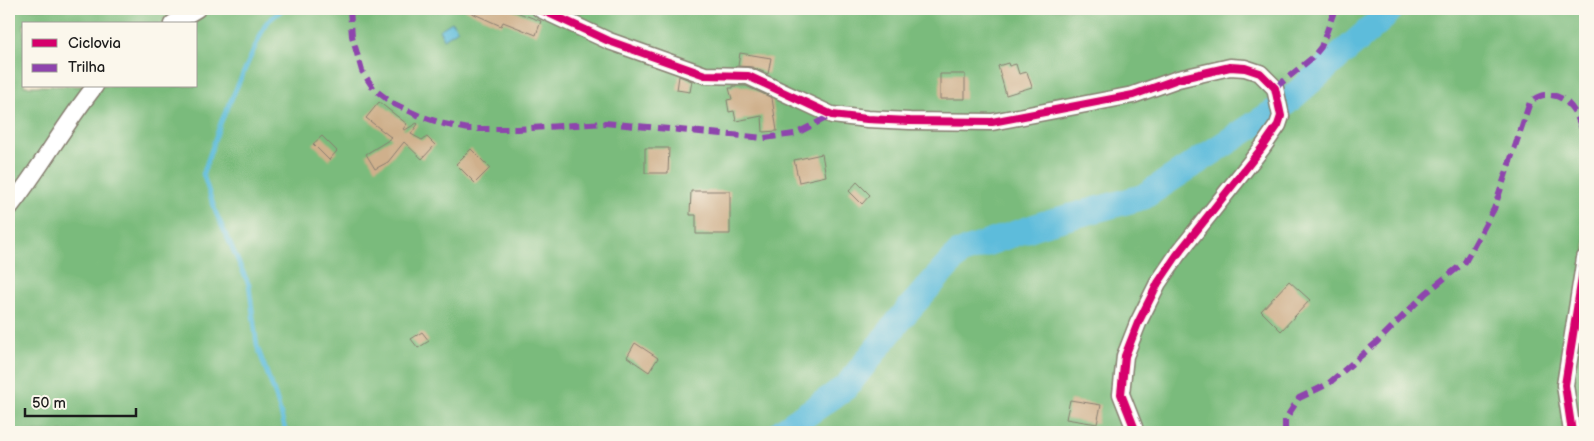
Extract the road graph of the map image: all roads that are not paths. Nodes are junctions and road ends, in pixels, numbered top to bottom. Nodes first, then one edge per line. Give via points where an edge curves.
1 (197, 9) edge
2 (540, 9) edge
3 (175, 22) edge
4 (93, 88) edge
5 (9, 208) edge
6 (1585, 258) edge
7 (1134, 427) dead end
8 (1572, 432) edge

1 - 3 street
2 - 7 street via 608,41 705,75 748,76 832,115 910,121 992,122 1133,95 1230,67 1260,72 1275,88 1281,116 1278,125 1176,254 1138,323 1125,356 1121,394
4 - 5 street
6 - 8 street via 1566,385

